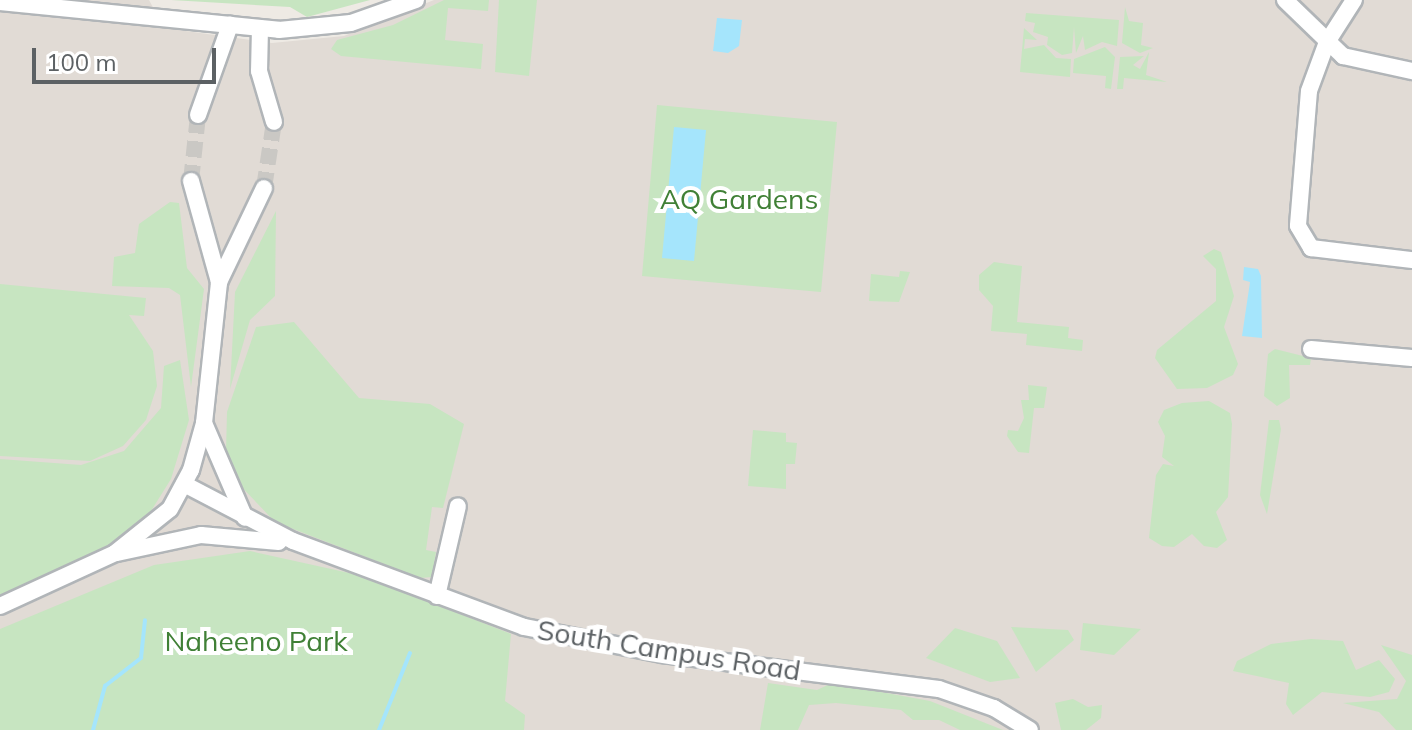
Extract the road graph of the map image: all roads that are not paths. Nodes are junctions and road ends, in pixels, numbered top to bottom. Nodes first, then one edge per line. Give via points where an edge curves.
1 (416, 0) edge
2 (1285, 0) edge
3 (1354, 0) edge
4 (0, 2) edge
5 (245, 26) junction
6 (1327, 42) junction
7 (1412, 71) edge
8 (198, 115) tunnel mouth
9 (274, 122) tunnel mouth
10 (191, 181) tunnel mouth
11 (264, 188) tunnel mouth
12 (1412, 260) edge
13 (219, 282) junction
14 (1311, 349) dead end
15 (1412, 358) edge
16 (204, 423) junction
17 (184, 484) junction
18 (458, 506) dead end
19 (245, 519) junction
20 (293, 541) junction
21 (115, 553) junction
22 (437, 596) junction
23 (0, 606) edge
24 (1030, 730) edge

1 - 5 street via 351,23
2 - 6 street
3 - 6 street
4 - 5 street
5 - 8 street
5 - 9 street
6 - 7 street via 1355,62
6 - 12 street via 1309,91 1298,226 1311,248
10 - 13 street
11 - 13 street
13 - 16 street
14 - 15 street
16 - 17 street
16 - 19 street
17 - 19 street, South Campus Road
17 - 21 street via 157,522
18 - 22 street
19 - 20 street, South Campus Road
20 - 21 street via 201,535
20 - 22 street, South Campus Road
21 - 23 street
22 - 24 street, South Campus Road via 559,636 939,689 994,708

